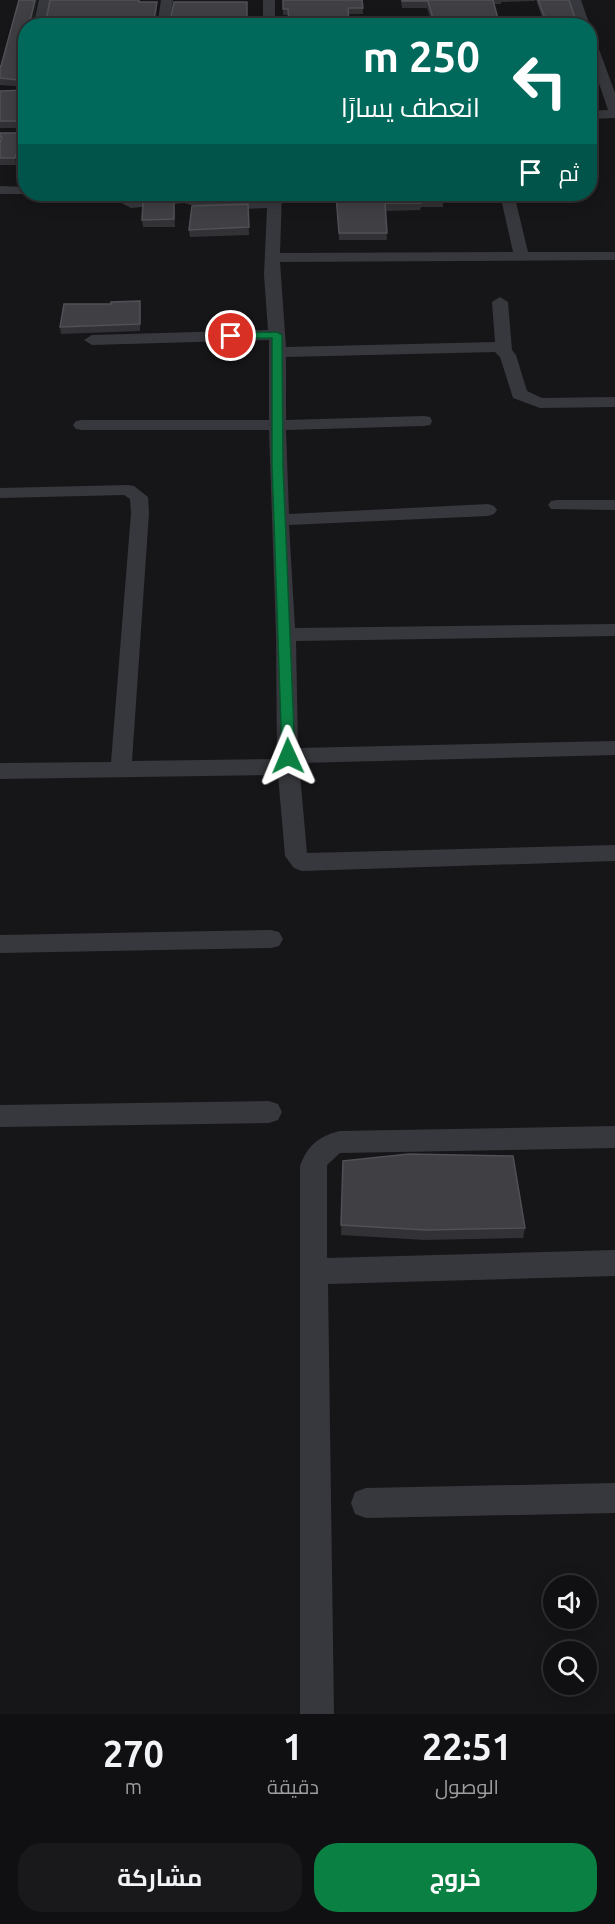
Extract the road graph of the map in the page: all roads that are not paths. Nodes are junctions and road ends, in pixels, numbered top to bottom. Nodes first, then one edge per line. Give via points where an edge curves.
1 (45, 0) edge
2 (167, 0) edge
3 (269, 0) edge
4 (575, 0) edge
5 (41, 18) edge
6 (165, 18) edge
7 (269, 18) edge
8 (581, 18) edge
9 (597, 60) edge
10 (615, 112) edge
11 (597, 114) edge
12 (0, 189) edge
13 (18, 190) edge
14 (125, 201) edge
15 (178, 201) edge
16 (195, 201) edge
17 (236, 201) edge
18 (265, 201) edge
19 (274, 201) edge
20 (509, 201) edge
21 (242, 206) junction
22 (521, 256) junction
23 (615, 256) edge
24 (273, 258) junction
25 (500, 302) dead end
26 (92, 340) dead end
27 (278, 343) junction
28 (504, 350) junction
29 (615, 402) edge
30 (424, 422) dead end
31 (82, 425) dead end
32 (278, 425) junction
33 (0, 493) edge
34 (615, 505) edge
35 (557, 506) dead end
36 (488, 510) dead end
37 (280, 520) junction
38 (615, 630) edge
39 (286, 635) junction
40 (615, 748) edge
41 (288, 762) junction
42 (121, 768) junction
43 (0, 771) edge
44 (615, 853) edge
45 (271, 939) dead end
46 (0, 944) edge
47 (269, 1112) dead end
48 (0, 1116) edge
49 (615, 1137) edge
50 (615, 1263) edge
51 (314, 1271) junction
52 (615, 1498) edge
53 (366, 1503) dead end
54 (317, 1714) edge

1 - 5 street
2 - 6 street
3 - 7 street
4 - 8 street
9 - 10 street
10 - 11 street
12 - 13 street
14 - 15 street
16 - 21 street via 211,206
17 - 21 street
18 - 21 street
19 - 24 street
20 - 22 street
22 - 23 street
22 - 24 street
24 - 27 street
25 - 28 street
26 - 27 street
27 - 28 street
27 - 32 street
28 - 29 street via 519,394 529,400
30 - 32 street
31 - 32 street
32 - 37 street
33 - 42 street via 128,490 139,497
34 - 35 street
36 - 37 street
37 - 39 street
38 - 39 street
39 - 41 street
40 - 41 street
41 - 42 street
41 - 44 street via 296,856 302,862
42 - 43 street
45 - 46 street
47 - 48 street
49 - 51 street via 331,1145 319,1154 314,1166
50 - 51 street
51 - 54 street
52 - 53 street

